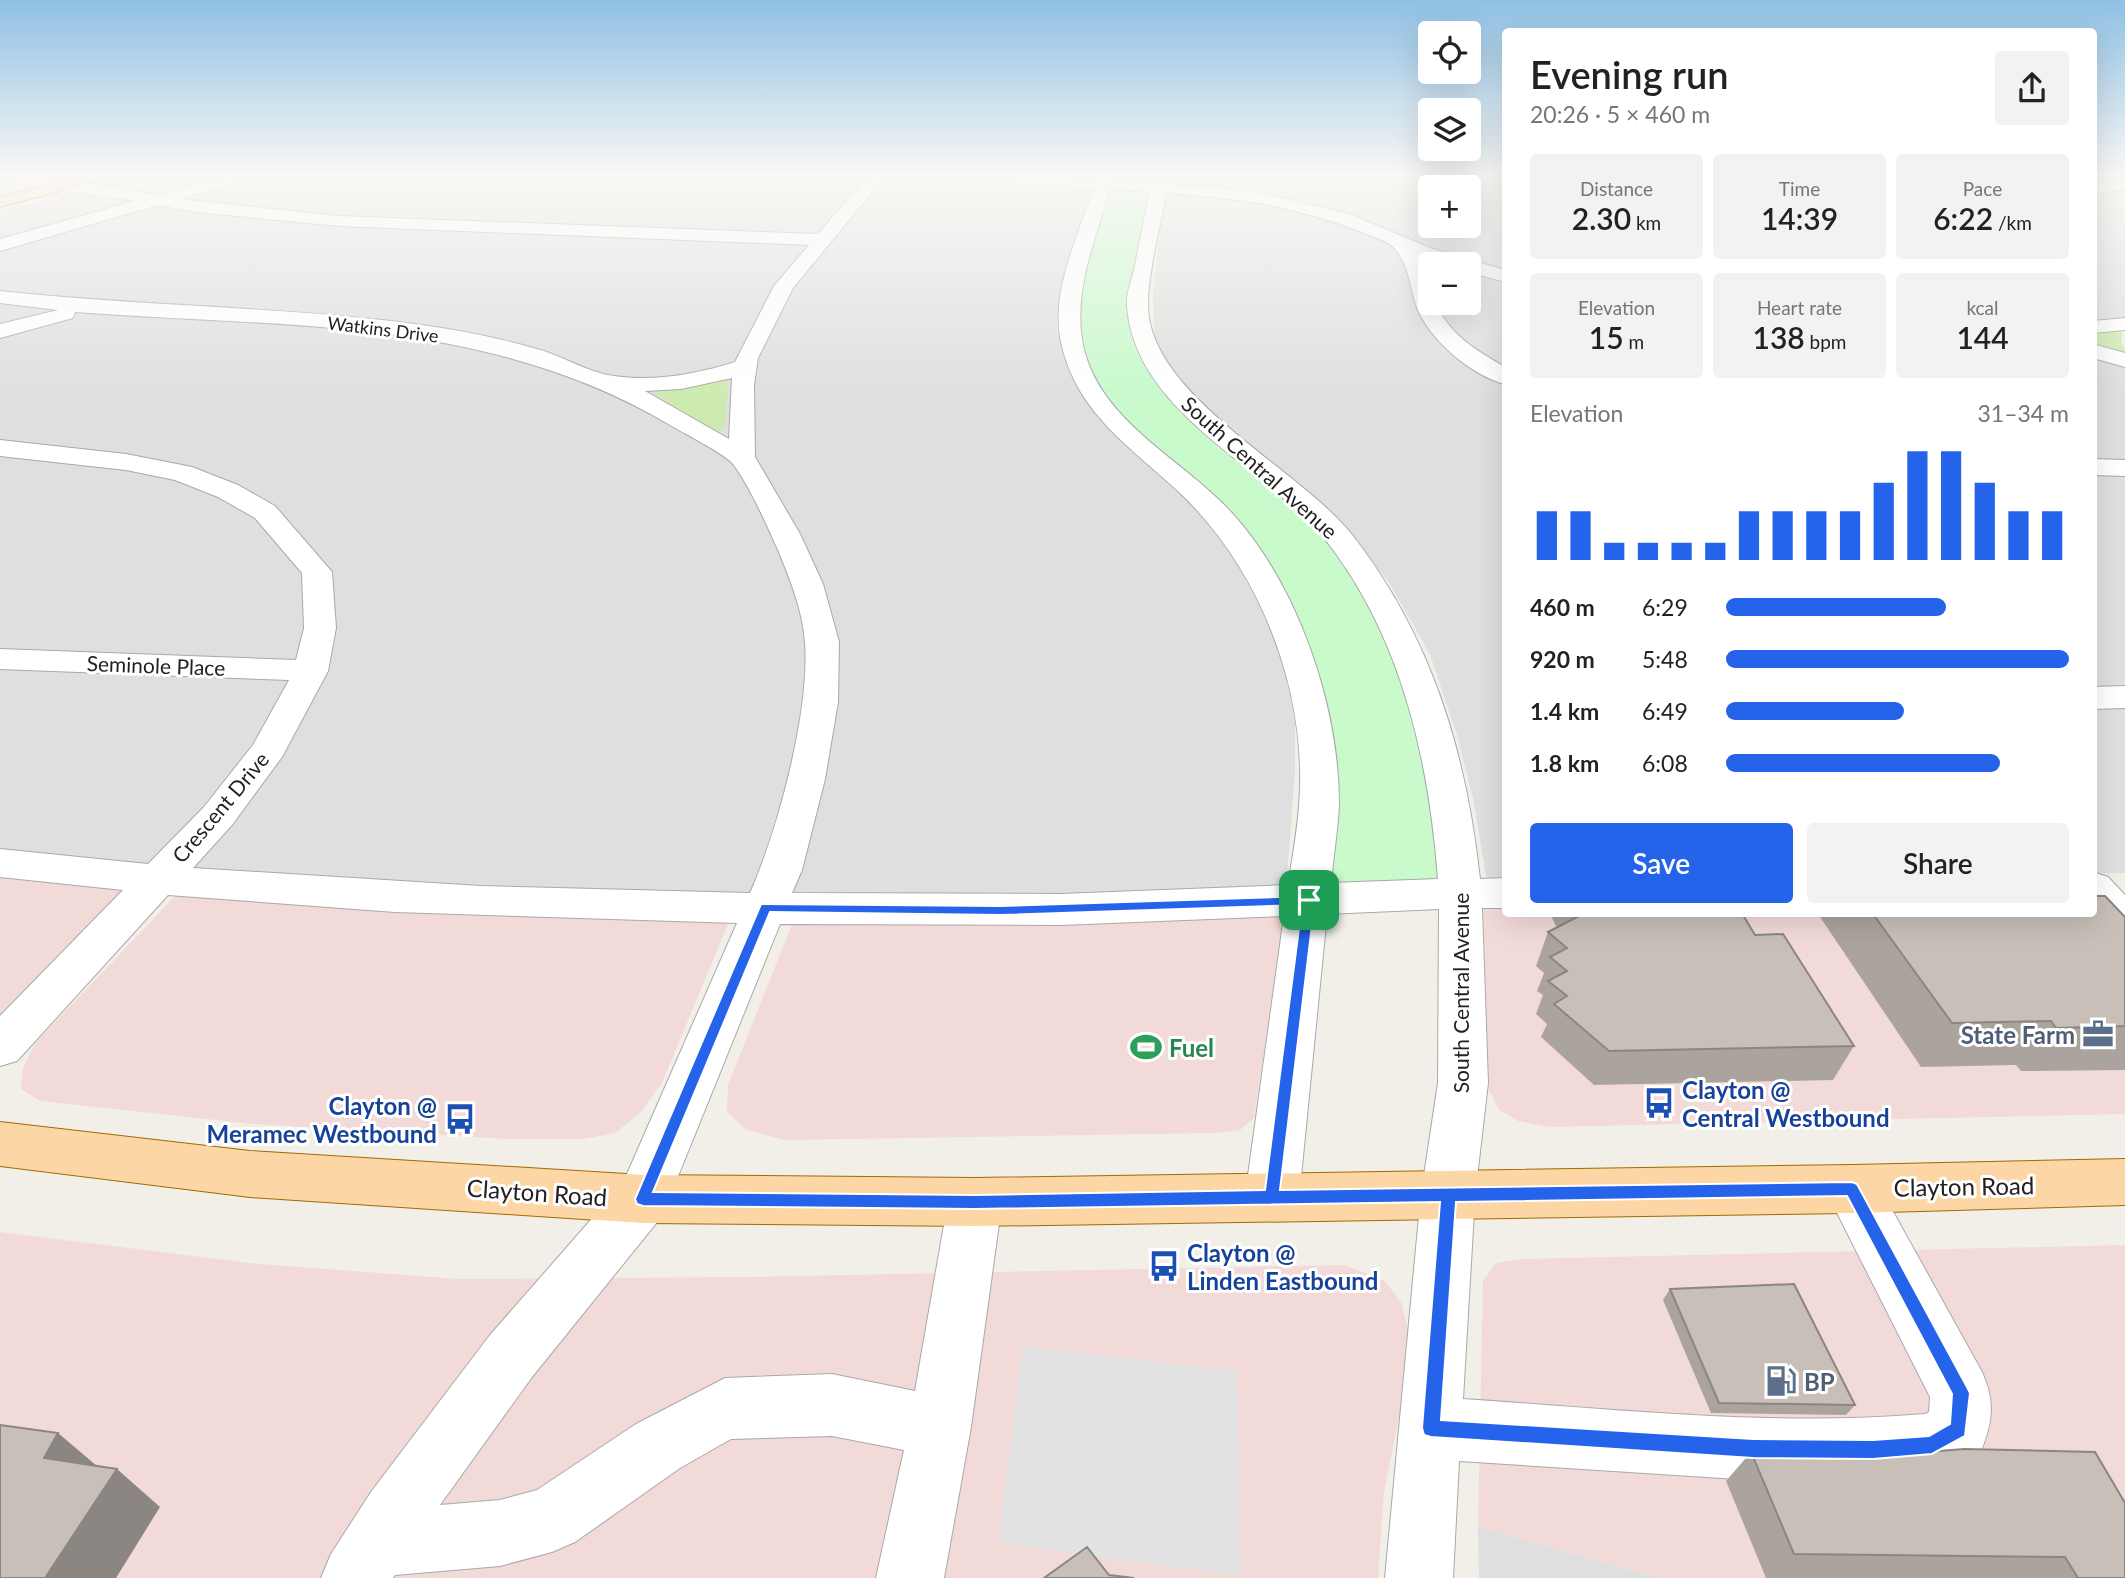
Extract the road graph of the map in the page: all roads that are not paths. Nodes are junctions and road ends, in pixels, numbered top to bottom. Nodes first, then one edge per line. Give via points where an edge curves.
1 (814, 249) edge
2 (1083, 249) edge
3 (1147, 249) edge
4 (1403, 249) edge
5 (1481, 270) edge
6 (1418, 272) edge
7 (1502, 277) edge
8 (1502, 278) edge
9 (1481, 279) edge
10 (0, 297) edge
11 (110, 309) junction
12 (1433, 315) edge
13 (2125, 324) edge
14 (2097, 327) edge
15 (0, 331) edge
16 (2097, 352) edge
17 (2125, 360) edge
18 (746, 366) junction
19 (1502, 375) edge
20 (608, 382) junction
21 (0, 449) edge
22 (742, 457) junction
23 (2097, 467) edge
24 (2125, 468) edge
25 (0, 659) edge
26 (311, 671) junction
27 (2125, 697) edge
28 (2097, 698) edge
29 (0, 863) edge
30 (159, 879) junction
31 (2125, 883) edge
32 (2097, 886) edge
33 (2097, 891) edge
34 (1460, 893) junction
35 (1502, 893) edge
36 (1309, 900) junction
37 (765, 907) junction
38 (2125, 923) edge
39 (0, 1047) edge
40 (0, 1144) edge
41 (2125, 1182) edge
42 (1852, 1189) junction
43 (1448, 1195) junction
44 (1272, 1198) junction
45 (643, 1199) junction
46 (975, 1202) junction
47 (940, 1427) junction
48 (1431, 1428) junction
49 (365, 1561) edge
50 (911, 1578) edge
51 (1419, 1578) edge

1 - 18 street via 784,286
2 - 36 street via 1070,293 1071,340 1090,389 1112,420 1222,519 1276,605 1298,660 1315,732 1319,805
3 - 34 street, South Central Avenue via 1137,304 1154,362 1200,416 1286,485 1341,540 1385,606 1413,665 1439,745
4 - 6 street
5 - 7 street
8 - 9 street
10 - 11 street, Watkins Drive
11 - 15 street via 38,319
11 - 20 street, Watkins Drive via 371,325 519,353
12 - 19 street via 1449,338
13 - 14 street
16 - 17 street
18 - 20 street via 683,383 645,386
18 - 22 street
20 - 22 street, Watkins Drive
21 - 26 street, Crescent Drive via 126,462 182,473 265,512 317,572 320,628
22 - 37 street via 808,584 822,642 820,702 806,779 781,870
23 - 24 street
25 - 26 street, Seminole Place
26 - 30 street, Crescent Drive via 269,749 218,816
27 - 28 street
29 - 30 street
30 - 37 street via 495,901
30 - 39 street, Crescent Drive
31 - 32 street
33 - 38 street
34 - 35 street
34 - 36 street
34 - 43 street, South Central Avenue via 1464,1083
36 - 37 street via 1014,910
36 - 44 street
37 - 45 street
40 - 45 main road, Clayton Road via 250,1174
41 - 42 main road, Clayton Road
42 - 43 main road, Clayton Road
42 - 48 street via 1961,1393 1959,1429 1932,1445 1873,1450 1753,1448
43 - 44 main road, Clayton Road
43 - 48 street, South Central Avenue
44 - 46 main road, Clayton Road
45 - 46 main road, Clayton Road
45 - 49 street via 511,1356
46 - 47 street
47 - 49 street via 832,1405 725,1409 658,1446 552,1519
47 - 50 street
48 - 51 street, South Central Avenue

